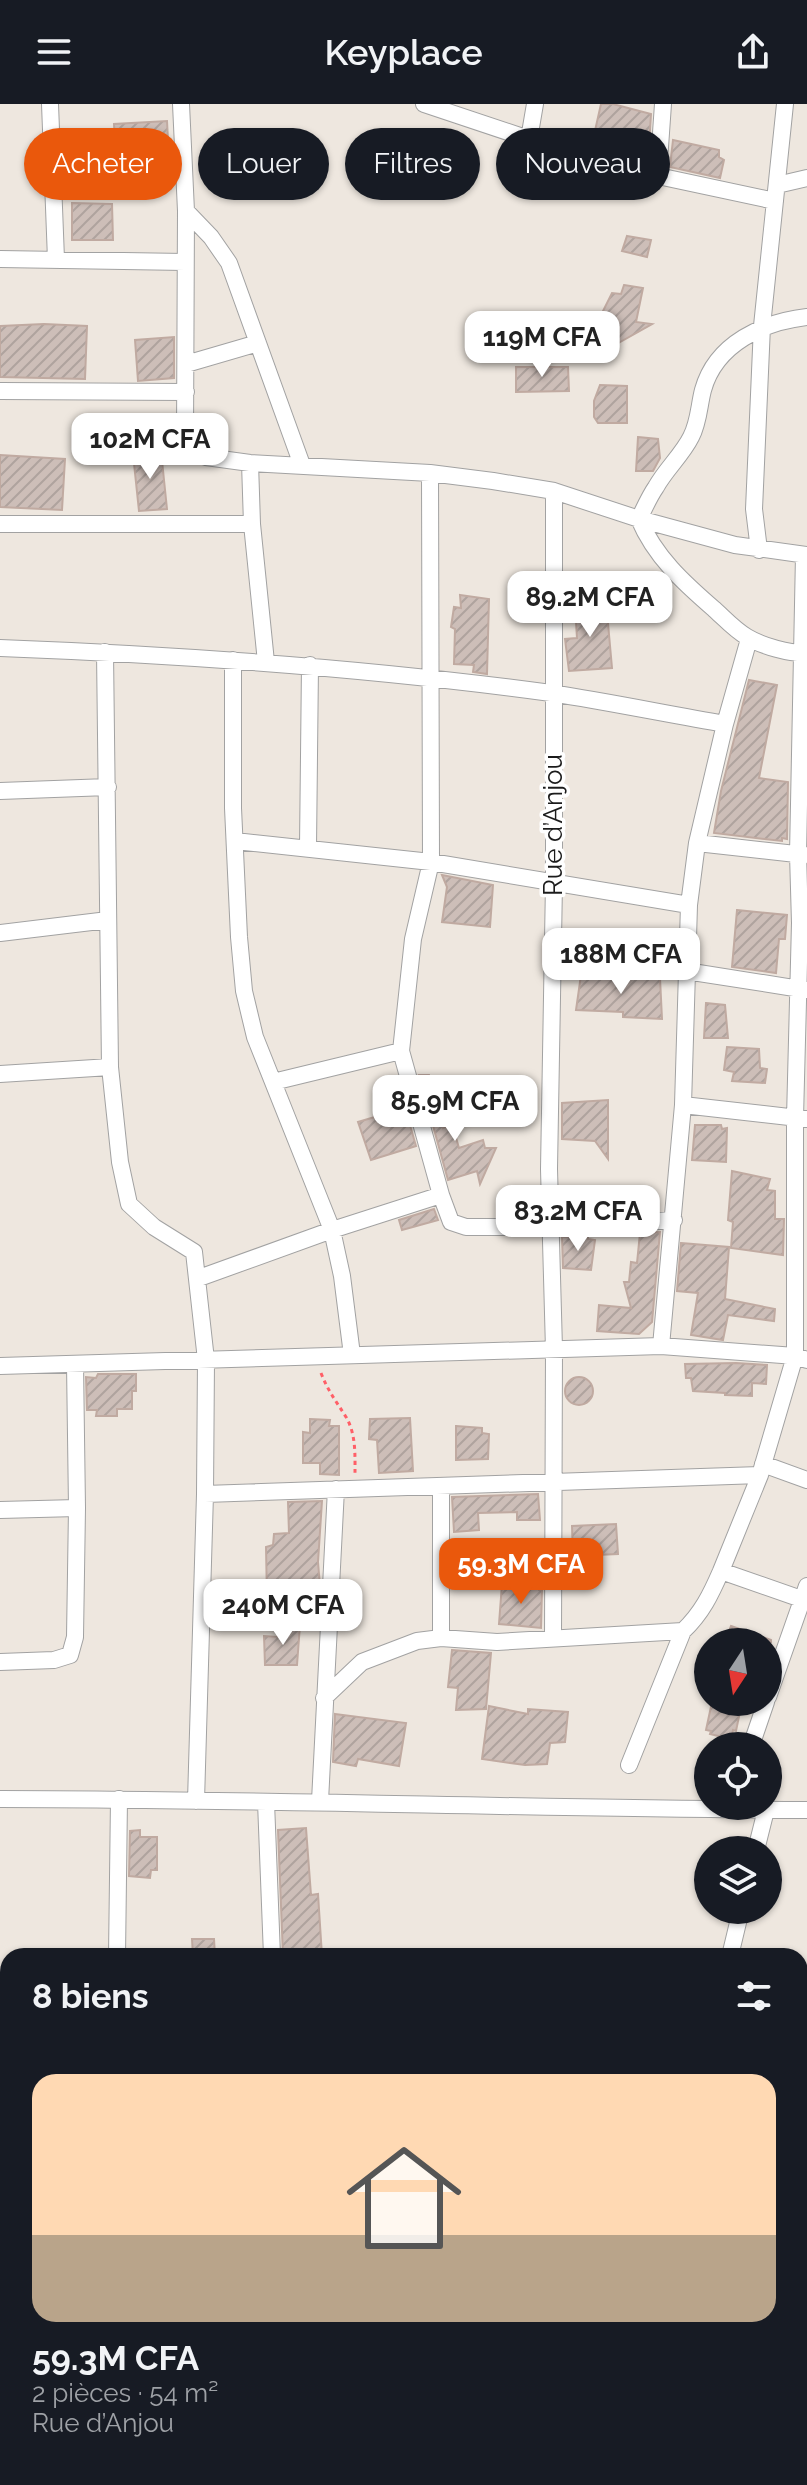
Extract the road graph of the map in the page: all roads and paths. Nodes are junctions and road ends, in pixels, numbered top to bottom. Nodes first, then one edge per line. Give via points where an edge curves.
1 (50, 104) edge
2 (181, 104) edge
3 (424, 104) edge
4 (535, 104) edge
5 (663, 104) edge
6 (785, 104) edge
7 (496, 128) edge
8 (531, 128) edge
9 (661, 128) edge
10 (670, 178) edge
11 (807, 178) edge
12 (776, 193) junction
13 (186, 211) junction
14 (0, 259) edge
15 (56, 259) junction
16 (185, 262) junction
17 (807, 317) edge
18 (762, 326) junction
19 (258, 343) junction
20 (186, 364) junction
21 (0, 391) edge
22 (186, 392) junction
23 (250, 463) junction
24 (302, 465) junction
25 (430, 473) junction
26 (554, 491) junction
27 (639, 519) junction
28 (0, 524) edge
29 (252, 524) junction
30 (759, 550) junction
31 (806, 555) edge
32 (749, 639) junction
33 (0, 648) edge
34 (105, 652) junction
35 (804, 654) edge
36 (233, 660) junction
37 (266, 662) junction
38 (310, 665) junction
39 (430, 679) junction
40 (553, 694) junction
41 (725, 724) junction
42 (108, 787) junction
43 (0, 791) edge
44 (235, 841) junction
45 (697, 843) junction
46 (308, 847) junction
47 (802, 854) edge
48 (431, 862) junction
49 (554, 883) junction
50 (689, 905) junction
51 (108, 920) junction
52 (0, 933) edge
53 (686, 971) junction
54 (803, 989) edge
55 (401, 1051) junction
56 (110, 1067) junction
57 (0, 1074) edge
58 (273, 1082) junction
59 (683, 1105) junction
60 (801, 1118) edge
61 (441, 1195) junction
62 (674, 1220) junction
63 (549, 1227) junction
64 (332, 1230) junction
65 (199, 1278) junction
66 (801, 1279) edge
67 (661, 1346) junction
68 (554, 1349) junction
69 (352, 1355) junction
70 (313, 1356) junction
71 (801, 1358) edge
72 (206, 1360) junction
73 (75, 1364) junction
74 (0, 1366) edge
75 (761, 1469) junction
76 (807, 1480) edge
77 (552, 1482) junction
78 (441, 1486) junction
79 (356, 1488) junction
80 (336, 1489) junction
81 (205, 1494) junction
82 (77, 1508) junction
83 (0, 1510) edge
84 (721, 1571) junction
85 (805, 1595) edge
86 (683, 1631) junction
87 (441, 1638) junction
88 (553, 1638) junction
89 (782, 1659) edge
90 (0, 1662) edge
91 (324, 1698) junction
92 (629, 1765) dead end
93 (0, 1799) edge
94 (119, 1799) junction
95 (196, 1801) junction
96 (320, 1801) junction
97 (266, 1802) junction
98 (694, 1808) edge
99 (782, 1810) edge
100 (807, 1810) edge
101 (738, 1924) edge
102 (117, 1948) edge
103 (272, 1948) edge
104 (732, 1948) edge

1 - 15 street
2 - 13 street
3 - 7 street
4 - 8 street
5 - 9 street
6 - 12 street
10 - 12 street
11 - 12 street
12 - 18 street
13 - 16 street
13 - 19 street via 229,263
14 - 15 street
15 - 16 street
16 - 20 street
17 - 18 street
18 - 27 street via 713,367 696,429
18 - 30 street via 754,509
19 - 20 street
19 - 24 street
20 - 22 street
21 - 22 street
22 - 23 street via 185,436 190,448 206,457
23 - 24 street
23 - 29 street
24 - 25 street
25 - 26 street
25 - 39 street
26 - 27 street
26 - 40 street, Rue d’Anjou
27 - 30 street
27 - 32 street via 646,537 685,583
28 - 29 street
29 - 37 street
30 - 31 street
31 - 35 street
32 - 35 street
32 - 41 street
33 - 34 street
34 - 36 street
34 - 42 street
35 - 47 street
36 - 37 street
36 - 44 street
37 - 38 street
38 - 39 street
38 - 46 street
39 - 40 street
39 - 48 street
40 - 41 street
40 - 49 street, Rue d’Anjou
41 - 45 street
42 - 43 street
42 - 51 street
44 - 46 street
44 - 58 street via 242,979
45 - 47 street
45 - 50 street
46 - 48 street
47 - 54 street
48 - 49 street
48 - 55 street via 413,939
49 - 50 street
49 - 63 street, Rue d’Anjou
50 - 53 street
51 - 52 street
51 - 56 street
53 - 54 street
53 - 59 street
54 - 60 street
55 - 58 street
55 - 61 street
56 - 57 street
56 - 65 street via 129,1204 194,1252
58 - 64 street
59 - 60 street
59 - 62 street
60 - 66 street
61 - 63 street via 451,1222 458,1226
61 - 64 street
62 - 63 street
62 - 67 street
63 - 68 street, Rue d’Anjou
64 - 65 street
64 - 69 street
65 - 72 street
66 - 71 street
67 - 68 street
67 - 71 street
68 - 69 street
68 - 77 street, Rue d’Anjou
69 - 70 street
70 - 72 street
70 - 79 path via 330,1396 347,1418 355,1443
71 - 75 street
72 - 73 street
72 - 81 street
73 - 74 street
73 - 82 street
75 - 76 street
75 - 77 street
75 - 84 street
77 - 78 street
77 - 88 street, Rue d’Anjou
78 - 79 street
78 - 87 street
79 - 80 street
80 - 81 street
80 - 91 street
81 - 95 street
82 - 83 street
82 - 90 street via 75,1637 70,1655
84 - 85 street
84 - 86 street via 709,1599
85 - 89 street
86 - 88 street
86 - 92 street
87 - 88 street
87 - 91 street via 417,1641 362,1662
91 - 96 street
93 - 94 street
94 - 95 street
94 - 102 street
95 - 97 street
96 - 97 street
96 - 98 street
97 - 103 street
99 - 100 street
101 - 104 street

